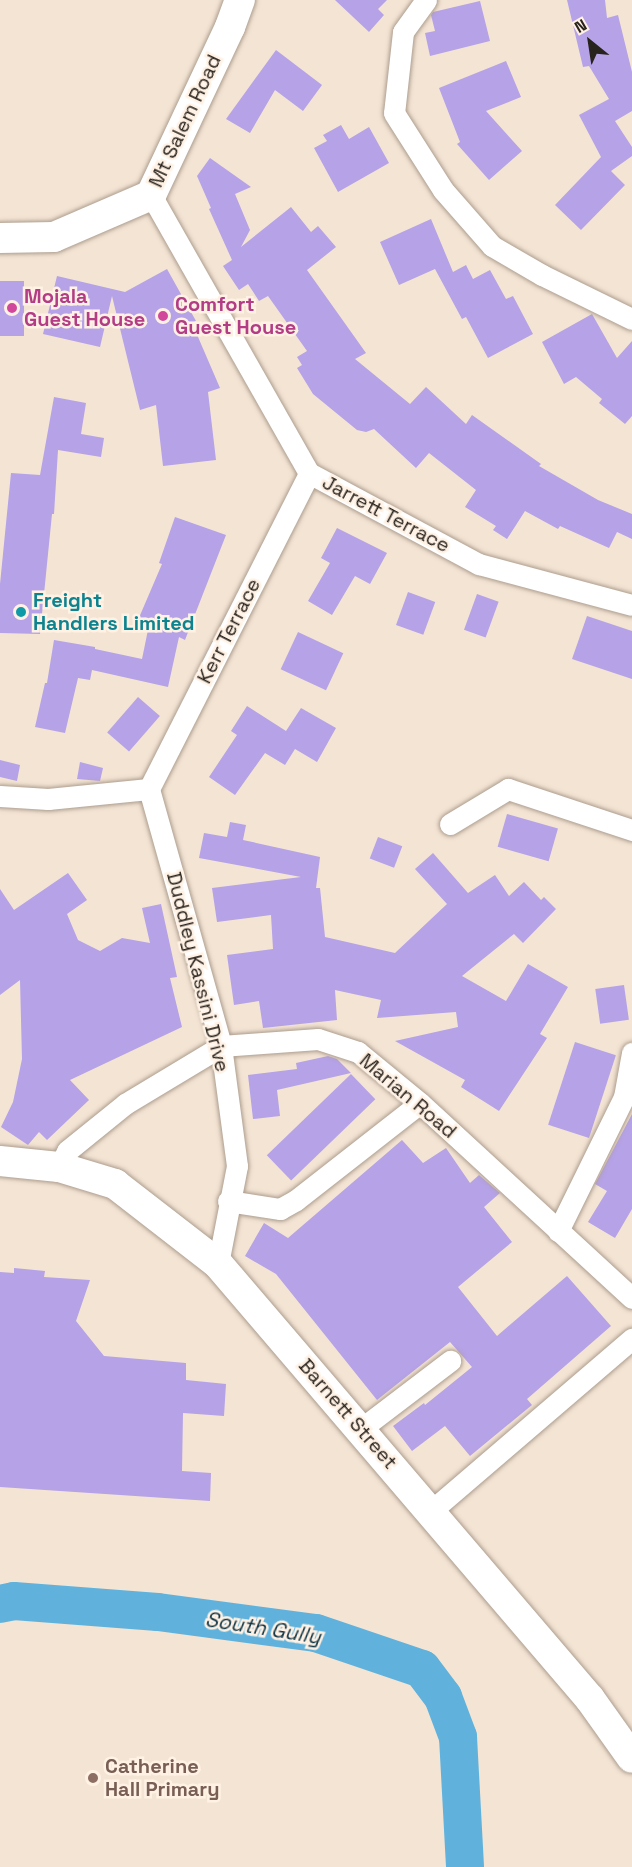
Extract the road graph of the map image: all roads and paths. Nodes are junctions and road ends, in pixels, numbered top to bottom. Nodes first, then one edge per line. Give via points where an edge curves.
1 (240, 0) edge
2 (426, 0) edge
3 (151, 195) junction
4 (0, 238) edge
5 (632, 319) edge
6 (309, 473) junction
7 (632, 604) edge
8 (149, 789) junction
9 (0, 796) edge
10 (450, 824) dead end
11 (632, 830) edge
12 (221, 1046) junction
13 (632, 1053) edge
14 (420, 1102) junction
15 (0, 1161) edge
16 (59, 1167) junction
17 (228, 1201) junction
18 (558, 1231) junction
19 (218, 1264) junction
20 (632, 1298) edge
21 (632, 1339) edge
22 (450, 1361) dead end
23 (362, 1428) junction
24 (431, 1511) junction
25 (632, 1758) edge

1 - 3 main road, Mt Salem Road
2 - 5 street via 403,32 394,113 443,190 492,246
3 - 4 main road, Mt Salem Road via 54,237
3 - 6 street, Jarrett Terrace
6 - 7 street, Jarrett Terrace via 479,564
6 - 8 street, Kerr Terrace
8 - 9 street via 48,799
8 - 12 street, Duddley Kassini Drive
10 - 11 street via 508,789
12 - 14 street, Marian Road via 318,1040 358,1052
12 - 16 street, Marian Road via 125,1104 67,1151
12 - 17 street, Duddley Kassini Drive via 237,1166
13 - 18 street via 624,1097
14 - 17 street via 280,1209
14 - 18 street, Marian Road
15 - 16 main road, Barnett Street
16 - 19 main road, Barnett Street via 115,1184
17 - 19 street, Duddley Kassini Drive
18 - 20 street, Marian Road
19 - 23 main road, Barnett Street
21 - 24 street
22 - 23 street
23 - 24 main road, Barnett Street
24 - 25 main road, Barnett Street via 590,1699

